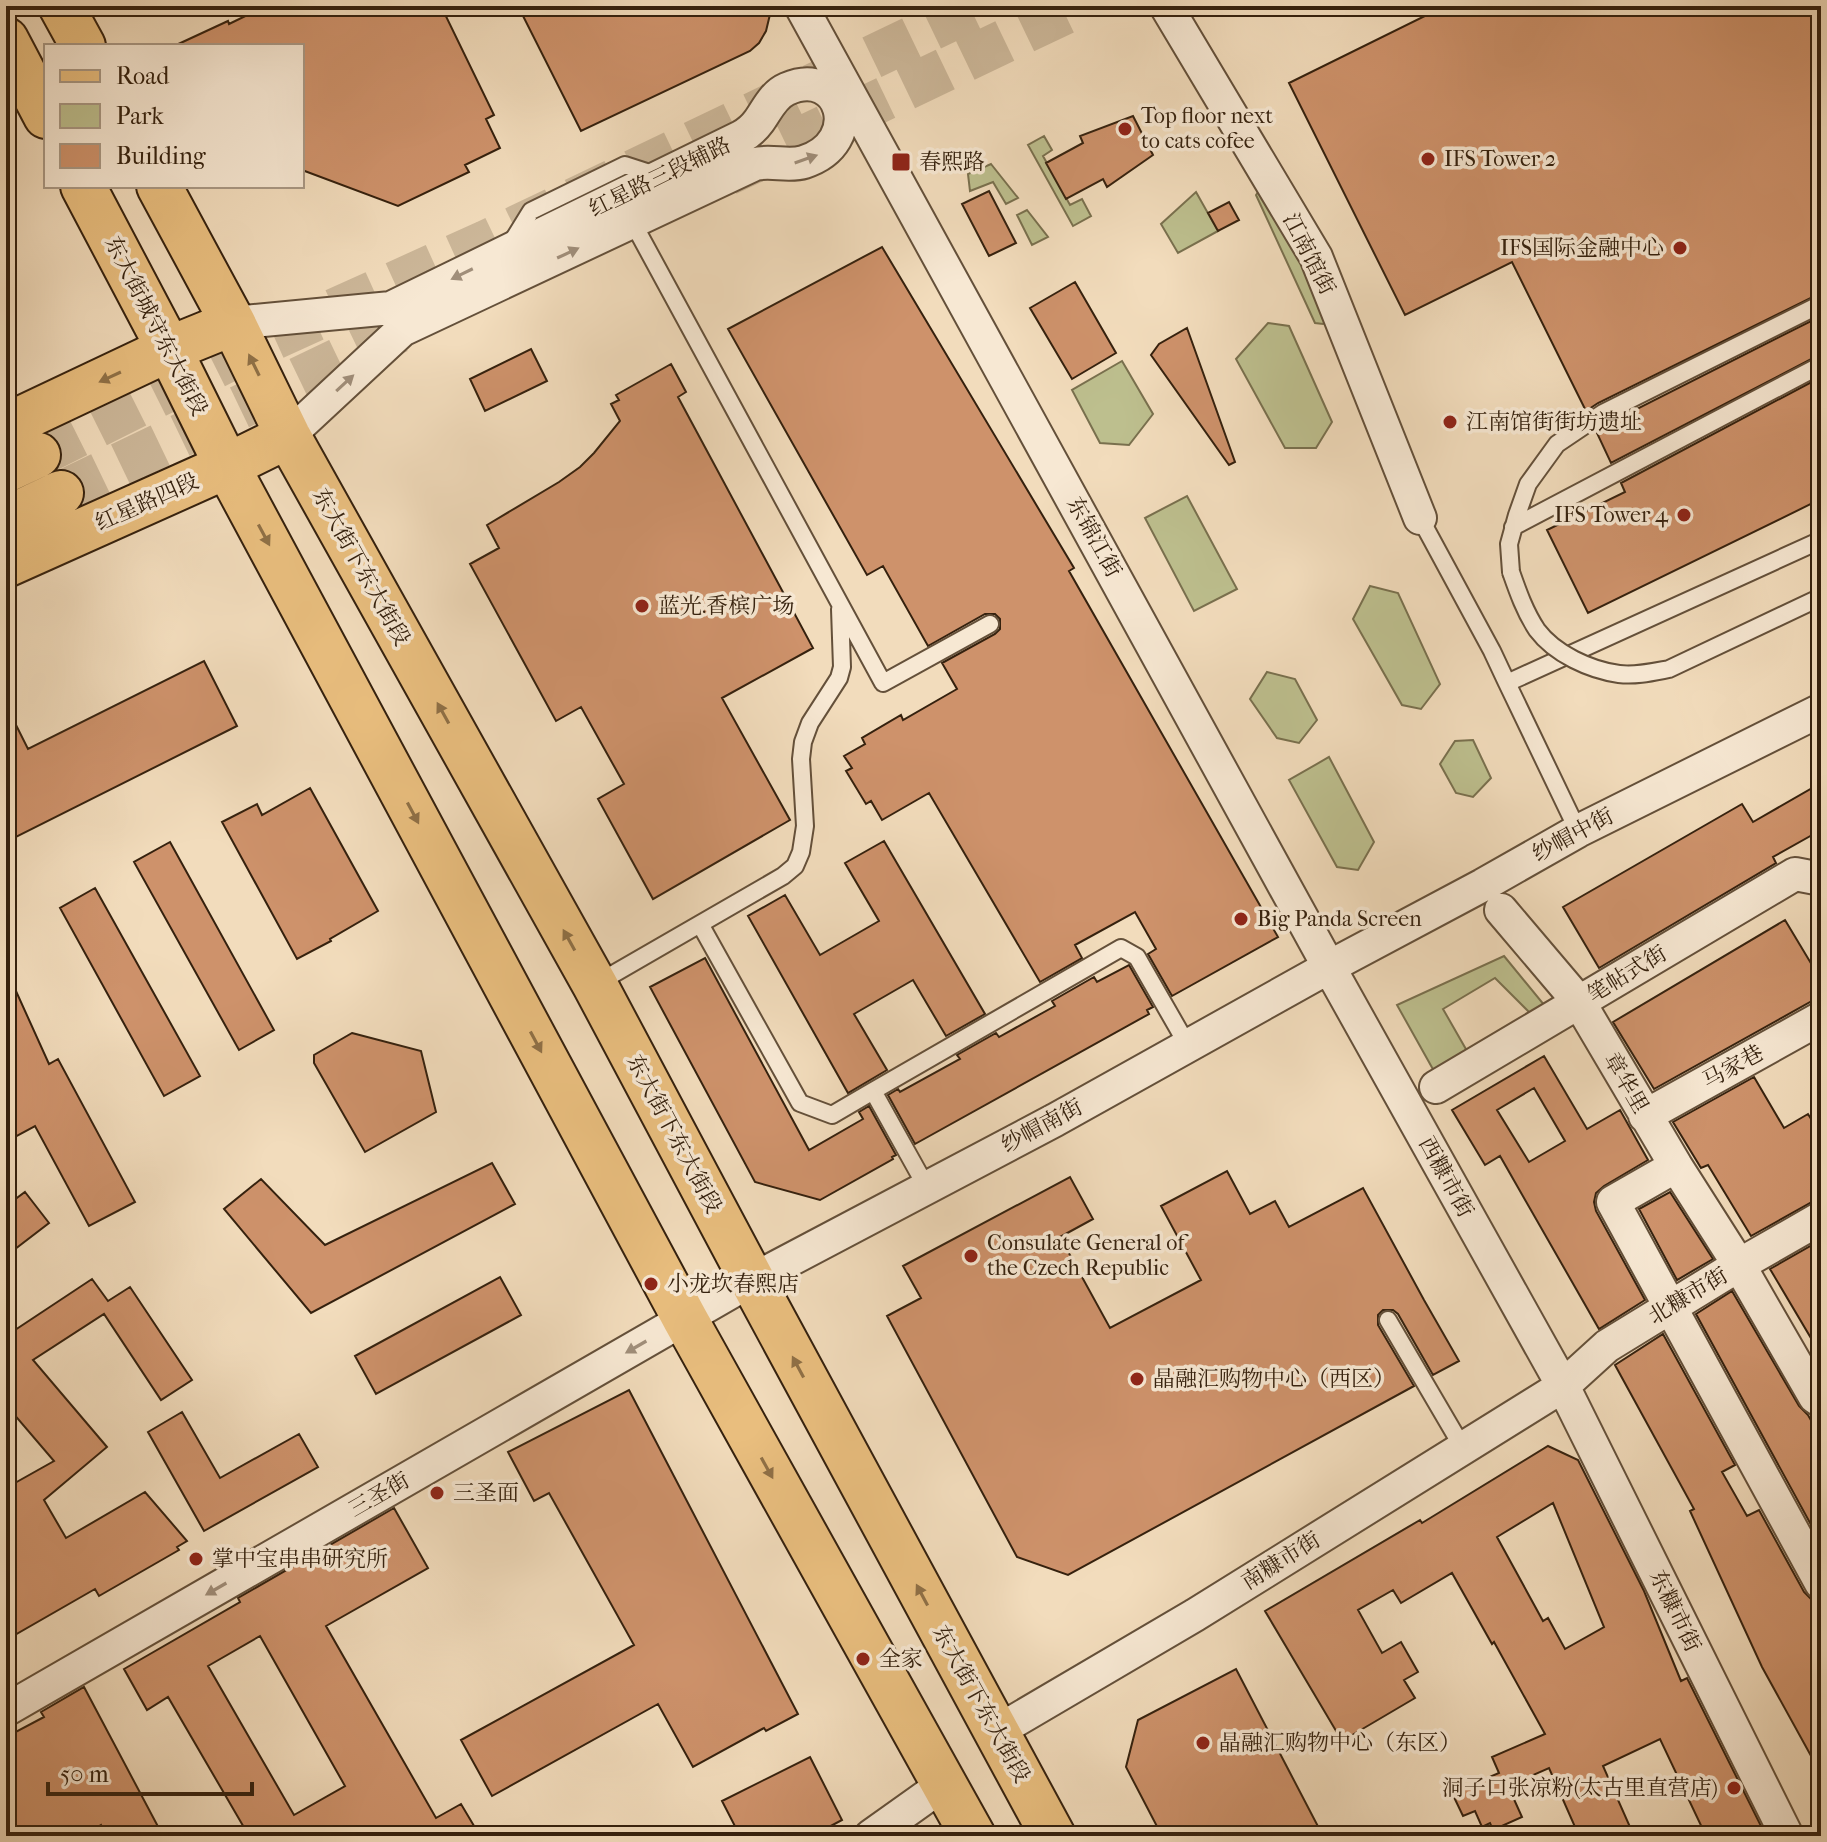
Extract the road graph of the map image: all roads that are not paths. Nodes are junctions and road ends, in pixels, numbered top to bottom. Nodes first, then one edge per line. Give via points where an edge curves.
1 (61, 6) edge
2 (801, 6) edge
3 (1166, 6) edge
4 (6, 40) edge
5 (82, 44) edge
6 (44, 112) edge
7 (84, 188) edge
8 (160, 188) edge
9 (633, 223) junction
10 (1821, 304) edge
11 (233, 323) junction
12 (169, 349) junction
13 (1821, 365) edge
14 (6, 426) edge
15 (288, 436) junction
16 (227, 466) junction
17 (61, 493) tunnel mouth
18 (1420, 518) joint
19 (6, 519) edge
20 (1513, 527) junction
21 (1821, 540) edge
22 (6, 565) edge
23 (1821, 597) edge
24 (840, 604) junction
25 (990, 624) dead end
26 (1712, 647) dead end
27 (1581, 650) junction
28 (1507, 683) junction
29 (1821, 710) edge
30 (1578, 831) junction
31 (1821, 879) edge
32 (1501, 910) dead end
33 (700, 924) junction
34 (1329, 967) junction
35 (595, 985) junction
36 (1579, 1002) junction
37 (1821, 1018) edge
38 (1188, 1046) junction
39 (1436, 1087) dead end
40 (873, 1091) junction
41 (1645, 1116) junction
42 (1676, 1166) junction
43 (927, 1188) junction
44 (1821, 1218) edge
45 (1739, 1265) junction
46 (752, 1280) junction
47 (1670, 1307) junction
48 (685, 1319) junction
49 (1388, 1320) dead end
50 (1563, 1386) junction
51 (1821, 1401) edge
52 (1463, 1448) junction
53 (1821, 1583) edge
54 (6, 1710) edge
55 (996, 1732) junction
56 (944, 1784) junction
57 (871, 1836) edge
58 (973, 1836) edge
59 (1053, 1836) edge
60 (1787, 1836) edge

1 - 5 main road
2 - 34 street, 东锦江街
3 - 18 street, 江南馆街 via 1316,257
4 - 6 main road
7 - 12 main road, 东大街城守东大街段
8 - 11 main road
9 -> 11 street, 红星路三段辅路 via 755,164 803,163 816,156 837,136 841,120 836,99 823,88 788,88 741,137 391,308
15 -> 9 street, 红星路三段辅路 via 402,330
9 - 24 lane
10 - 20 lane via 1603,413 1557,444 1528,484
11 - 12 main road
15 -> 11 main road
12 -> 14 main road
12 - 16 main road, 东大街城守东大街段
13 - 20 lane
15 - 16 main road, 红星路四段
35 -> 15 main road, 东大街下东大街段
16 - 22 main road, 红星路四段
16 -> 48 main road
17 - 19 main road
18 - 28 lane
20 - 23 lane, bridge via 1511,572 1538,631 1553,646 1596,669 1621,674 1669,669
21 - 27 lane
24 - 25 lane via 883,683
24 - 33 lane via 842,667 803,742 805,826 795,866
26 - 27 lane via 1669,668 1643,673 1597,668
27 - 28 lane
28 - 30 lane
29 - 30 street, 纱帽中街
30 - 34 street, 纱帽中街
31 - 36 street, 笔帖式街 via 1795,874
32 - 36 street, 章华里
33 - 35 lane
33 - 40 lane via 800,1103 832,1115
34 - 38 street, 纱帽南街
34 - 50 street, 西糠市街
35 - 46 main road, 东大街下东大街段
36 - 39 street, 笔帖式街
36 - 41 street, 章华里
37 - 41 street, 马家巷
38 - 40 lane via 1137,957 1121,948
38 - 43 street, 纱帽南街
40 - 43 lane
41 - 42 street, 章华里
42 - 45 street, 章华里
42 - 47 street via 1613,1202
43 - 46 street, 纱帽南街
44 - 45 street, 北糠市街
45 - 47 street, 北糠市街
45 - 51 street, 章华里
46 - 48 street, 三圣街
55 -> 46 main road, 东大街下东大街段
47 - 50 street, 北糠市街 via 1607,1346
47 - 53 street
48 -> 54 street, 三圣街
48 -> 56 main road
49 - 52 lane
50 - 52 street, 南糠市街
50 - 60 street, 东糠市街
52 - 55 street, 南糠市街
55 - 59 main road, 东大街下东大街段
56 - 57 street
56 - 58 main road

